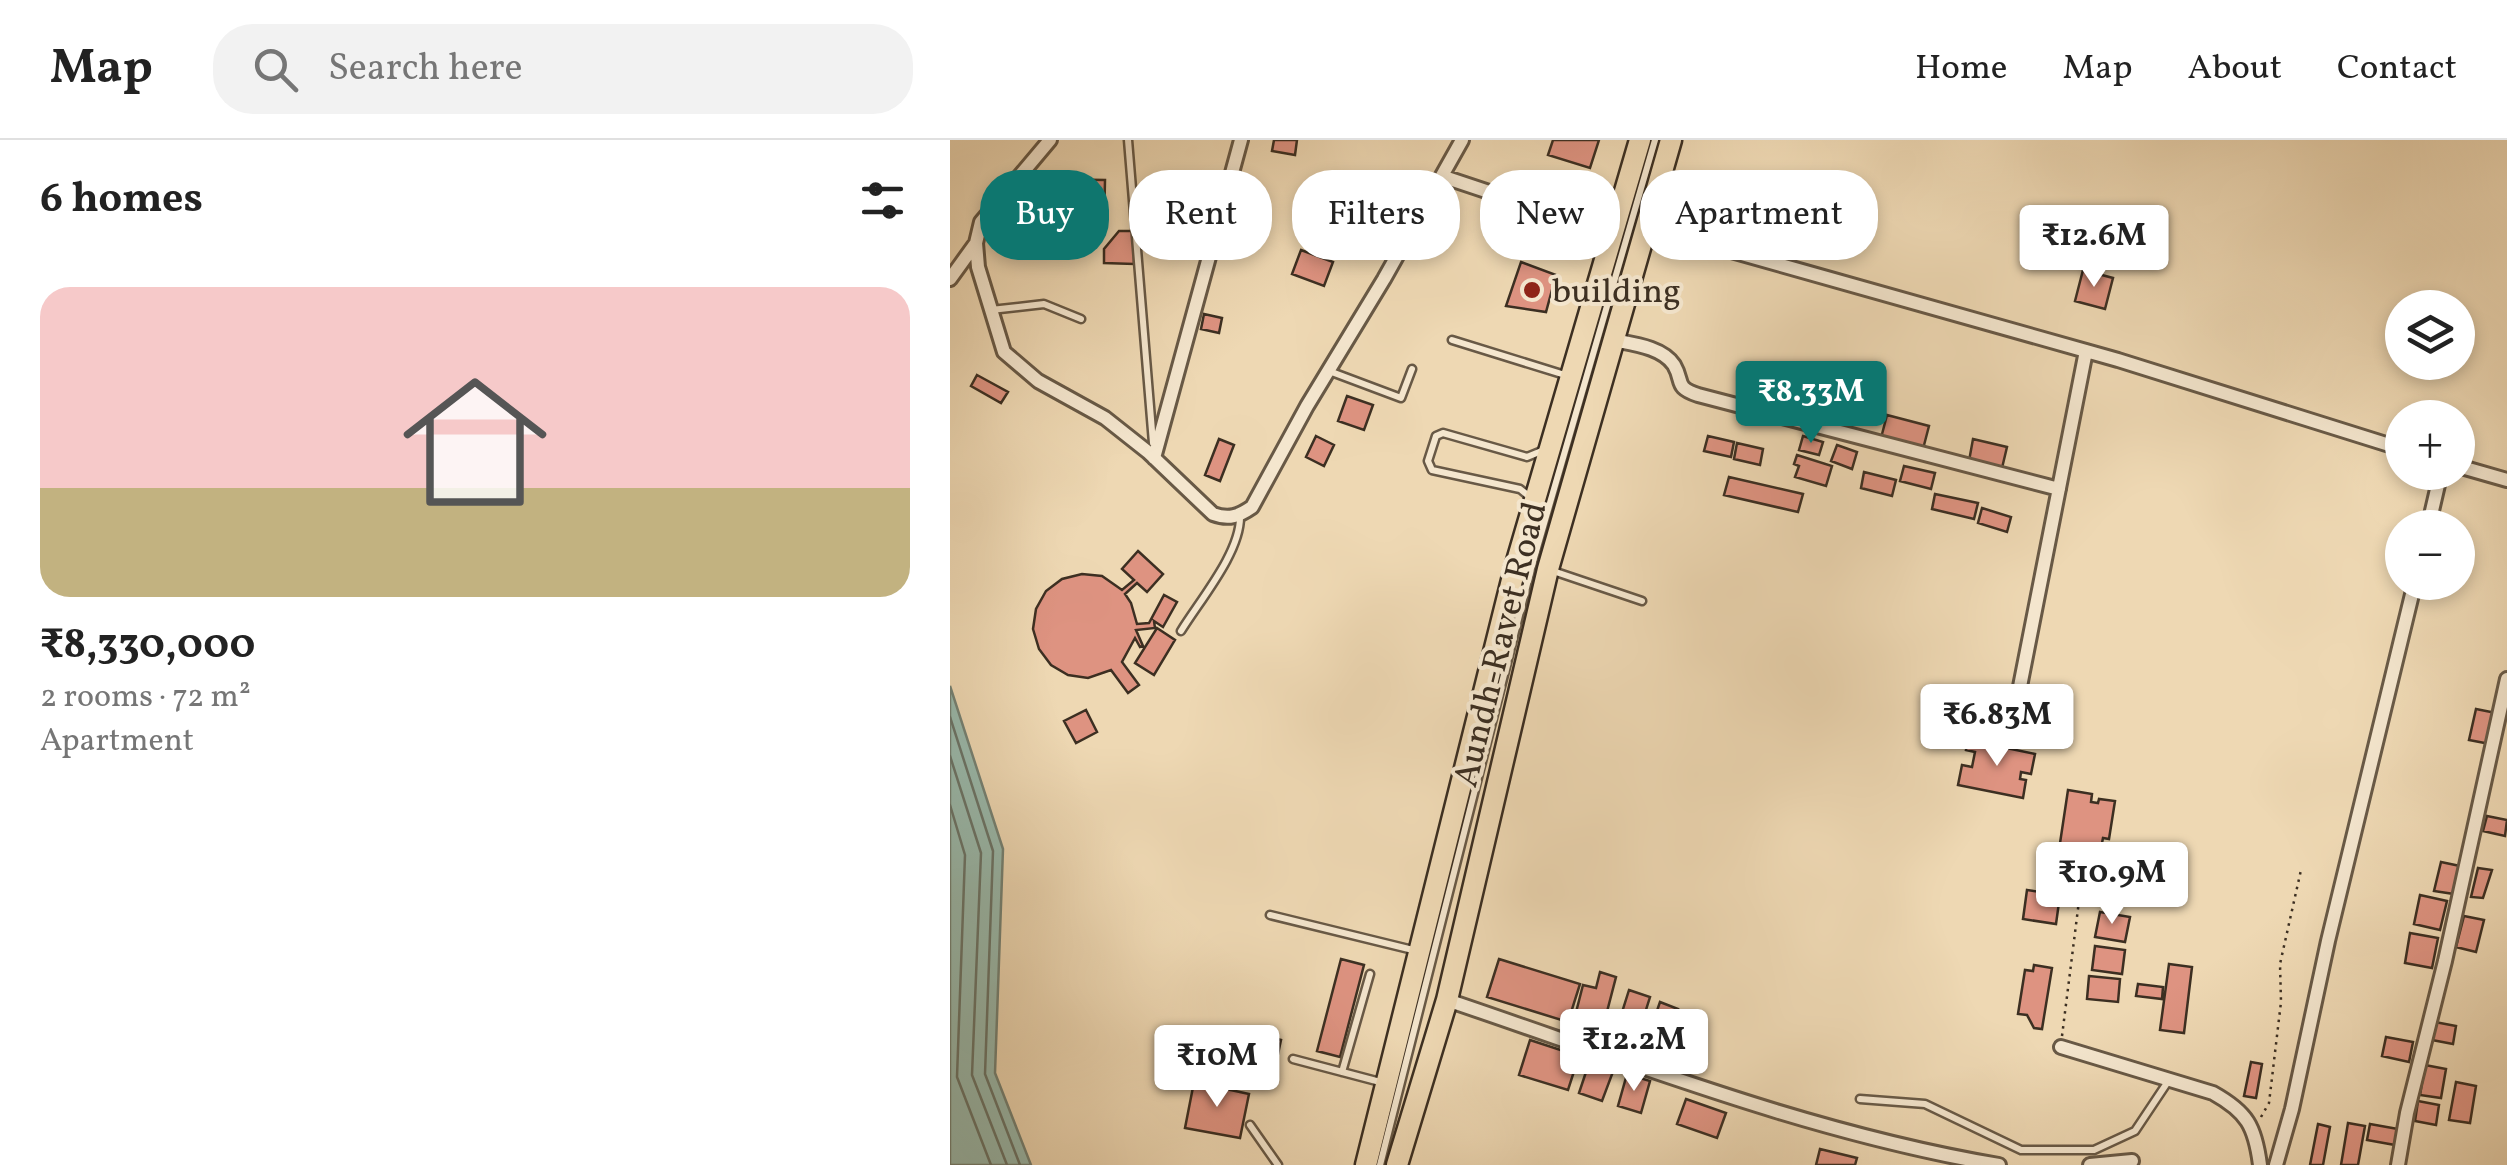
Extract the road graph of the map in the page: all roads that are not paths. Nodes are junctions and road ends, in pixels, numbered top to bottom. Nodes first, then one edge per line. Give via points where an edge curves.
1 (1050, 140) edge
2 (1128, 140) edge
3 (1241, 140) edge
4 (1462, 140) edge
5 (1640, 140) edge
6 (1656, 140) edge
7 (1671, 140) edge
8 (1447, 170) edge
9 (1662, 170) edge
10 (1620, 205) edge
11 (976, 243) junction
12 (1640, 248) edge
13 (1394, 260) edge
14 (1604, 260) edge
15 (1763, 260) edge
16 (950, 279) edge
17 (990, 310) junction
18 (1081, 319) dead end
19 (1452, 340) dead end
20 (1613, 340) junction
21 (2086, 351) junction
22 (1412, 369) dead end
23 (1328, 370) junction
24 (1571, 377) junction
25 (2385, 444) edge
26 (1551, 446) junction
27 (1154, 458) junction
28 (2475, 471) edge
29 (2507, 480) edge
30 (2059, 490) junction
31 (1534, 501) junction
32 (1240, 516) junction
33 (1548, 569) junction
34 (2411, 600) edge
35 (1642, 602) dead end
36 (1181, 630) dead end
37 (2507, 679) edge
38 (2014, 717) dead end
39 (1270, 914) dead end
40 (1418, 951) junction
41 (1370, 974) dead end
42 (1446, 1000) junction
43 (2061, 1047) road end
44 (1293, 1059) dead end
45 (1342, 1072) junction
46 (2170, 1079) junction
47 (1385, 1084) junction
48 (1860, 1099) dead end
49 (1250, 1126) dead end
50 (2132, 1163) edge
51 (1278, 1165) edge
52 (1366, 1165) edge
53 (1380, 1165) edge
54 (1397, 1165) edge
55 (1998, 1165) edge
56 (2090, 1165) edge
57 (2260, 1165) edge
58 (2276, 1165) edge
59 (2398, 1165) edge

1 - 11 street via 981,222
2 - 27 lane
3 - 27 street
4 - 8 street
5 - 10 main road, Aundh-Ravet Road
6 - 53 lane via 1530,572
7 - 9 main road, Aundh-Ravet Road
11 - 16 street
11 - 17 street
12 - 20 main road, Aundh-Ravet Road
13 - 23 street
14 - 24 main road, Aundh-Ravet Road
15 - 21 street
17 - 18 lane via 1044,304
17 - 27 street via 1004,352 1018,366 1106,418
19 - 24 lane
20 - 30 street via 1659,353 1672,362 1685,390 1698,395
20 - 33 main road, Aundh-Ravet Road
21 - 25 street
21 - 30 street
22 - 23 lane via 1401,398
23 - 32 street via 1252,507
24 - 26 main road, Aundh-Ravet Road
26 - 31 main road, Aundh-Ravet Road
26 - 31 lane via 1527,456 1443,433 1433,442 1432,470 1520,489
27 - 32 street via 1214,514
28 - 29 street
30 - 38 street
31 - 40 main road, Aundh-Ravet Road
32 - 36 lane via 1234,546
33 - 35 lane
33 - 42 main road, Aundh-Ravet Road
34 - 58 street
37 - 59 street
39 - 40 lane
40 - 47 main road, Aundh-Ravet Road
41 - 45 lane
42 - 54 main road, Aundh-Ravet Road
42 - 55 street via 1832,1129
43 - 46 street
44 - 45 lane
45 - 47 lane
46 - 48 lane via 2134,1131 2094,1150 2021,1150 1925,1104
46 - 57 street via 2212,1093 2246,1116
47 - 52 main road, Aundh-Ravet Road
49 - 51 lane
50 - 56 street

